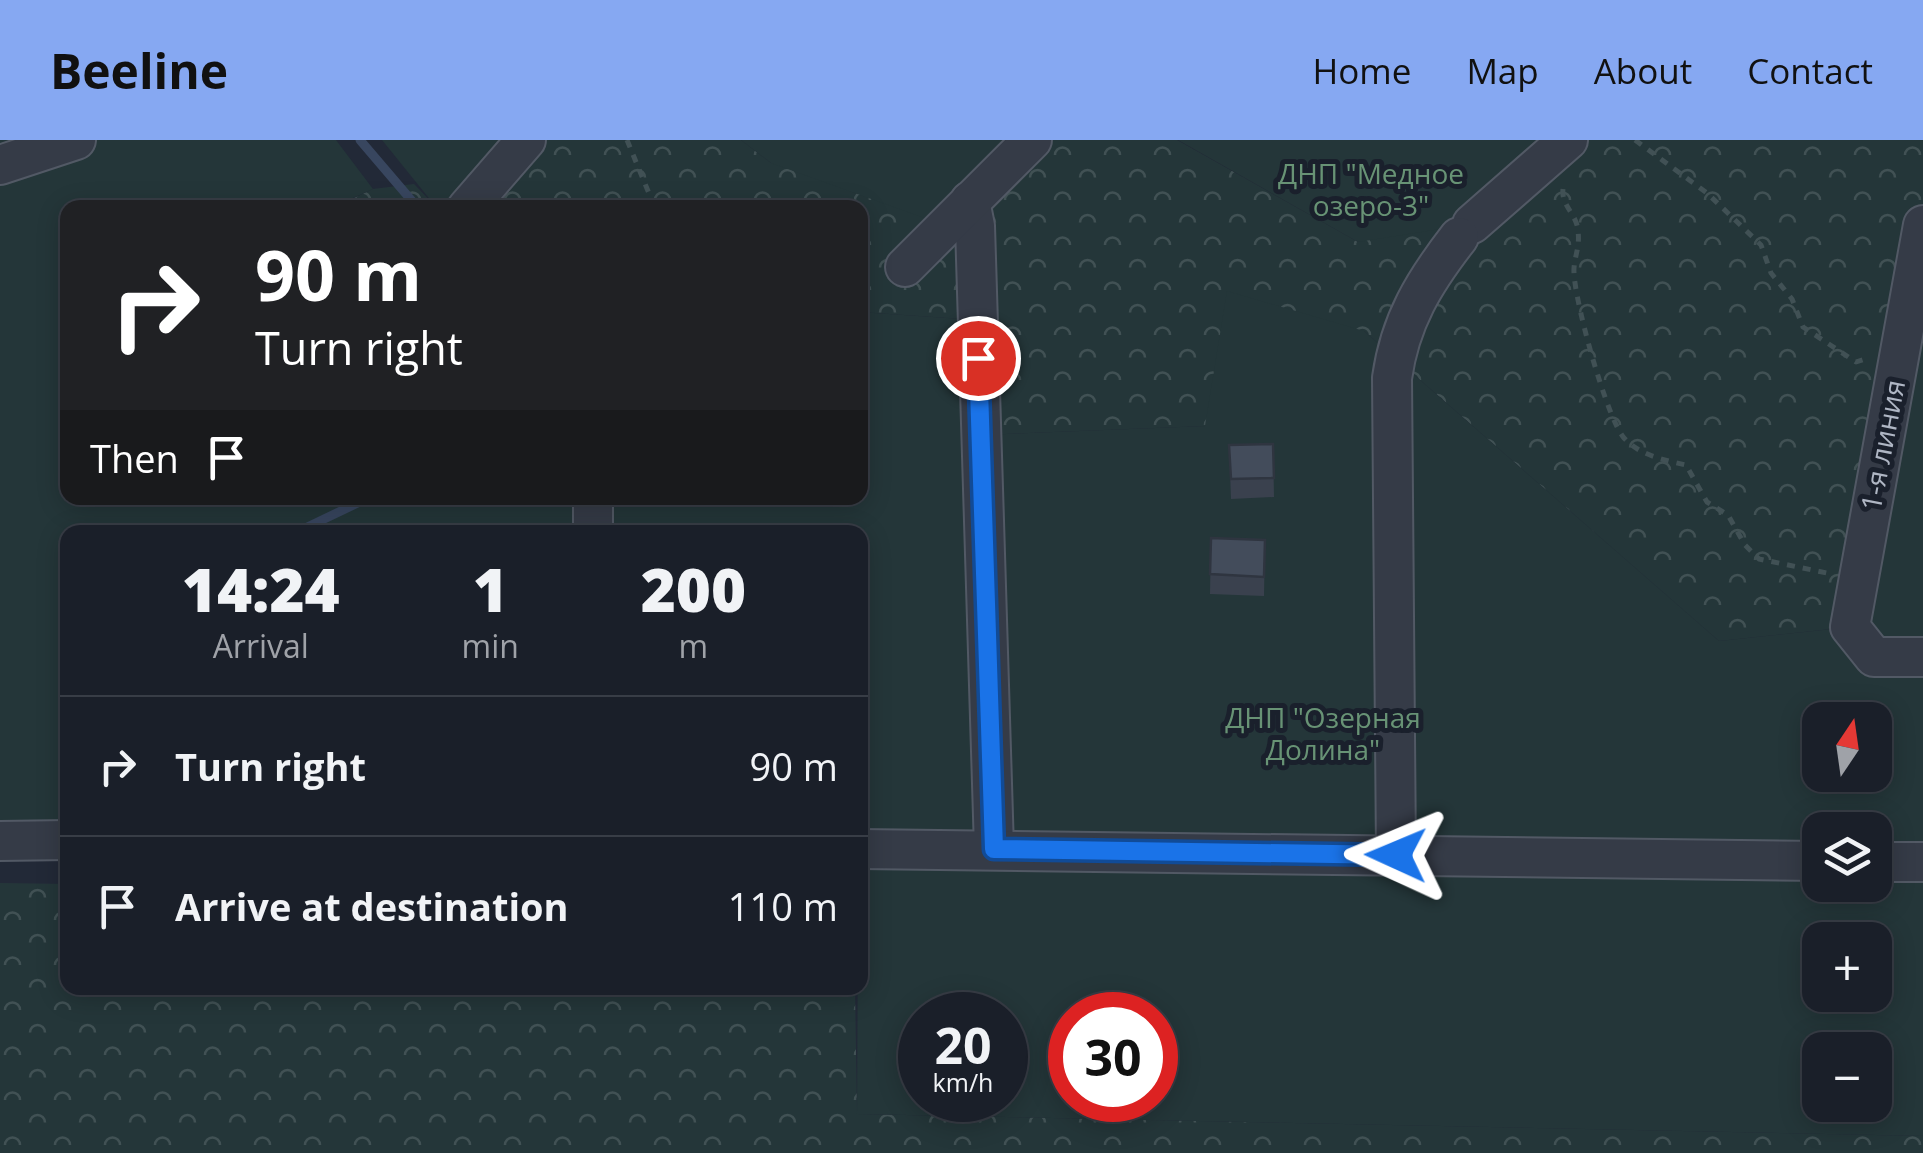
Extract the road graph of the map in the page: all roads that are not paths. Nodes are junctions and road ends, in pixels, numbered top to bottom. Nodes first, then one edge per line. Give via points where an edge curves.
1 (76, 140) edge
2 (526, 140) edge
3 (1032, 140) edge
4 (1555, 153) edge
5 (0, 165) edge
6 (473, 200) edge
7 (970, 201) junction
8 (1923, 225) edge
9 (905, 267) dead end
10 (1923, 657) edge
11 (0, 840) edge
12 (60, 840) edge
13 (994, 849) junction
14 (868, 850) edge
15 (1396, 855) junction
16 (1802, 862) edge
17 (1892, 862) edge
18 (1923, 862) edge

1 - 5 street
2 - 6 street
3 - 7 street
4 - 15 street via 1466,231 1411,306 1396,345
7 - 9 street
7 - 13 street
8 - 10 street, 1-я линия via 1850,627 1874,657
11 - 12 street
13 - 14 street
13 - 15 street
15 - 16 street
17 - 18 street

